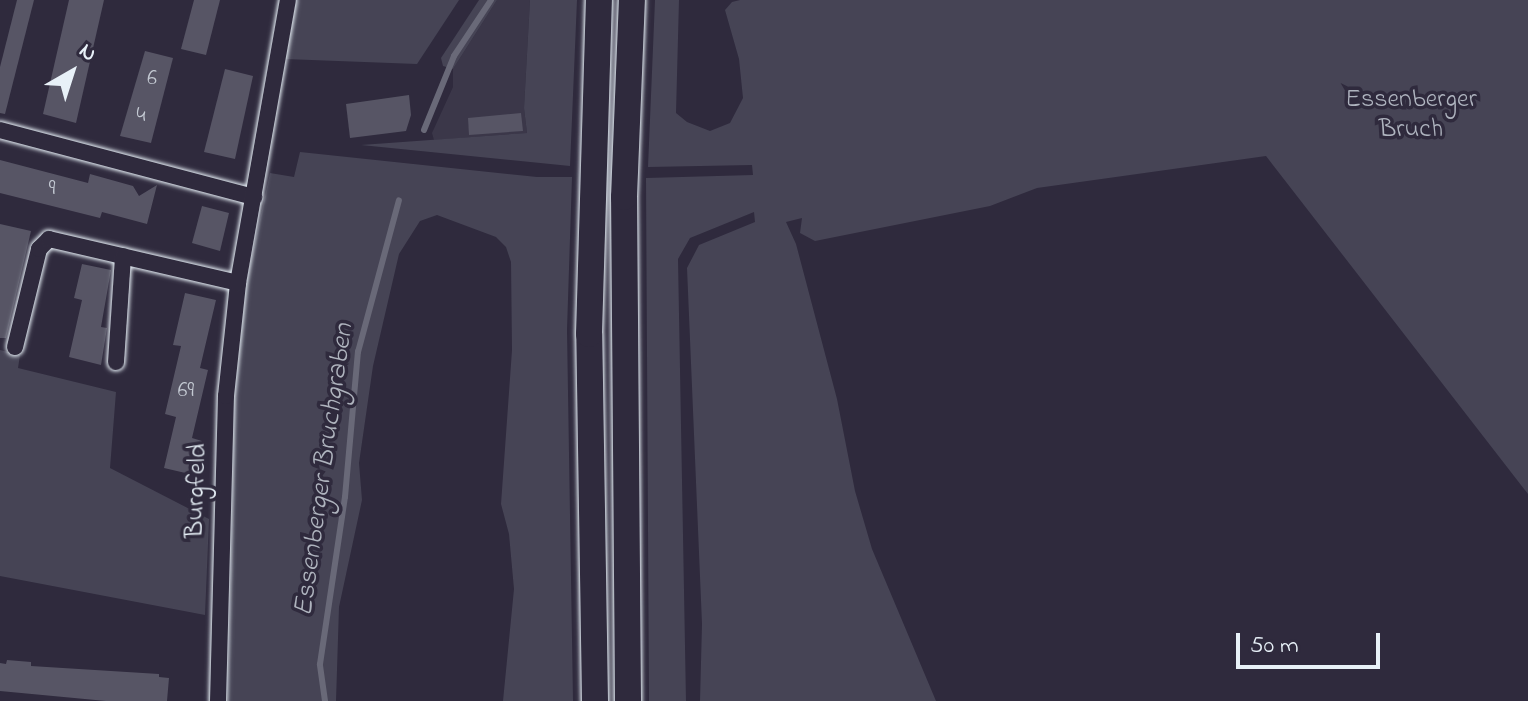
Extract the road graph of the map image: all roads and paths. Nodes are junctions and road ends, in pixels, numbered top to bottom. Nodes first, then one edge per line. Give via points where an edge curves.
1 (288, 0) edge
2 (599, 0) edge
3 (632, 0) edge
4 (0, 130) edge
5 (254, 197) junction
6 (123, 256) junction
7 (238, 283) junction
8 (15, 347) dead end
9 (116, 362) dead end
10 (218, 701) edge
11 (595, 701) edge
12 (628, 701) edge

1 - 5 street, Burgfeld
2 - 11 highway via 589,334
3 - 12 highway via 624,211
4 - 5 street
5 - 7 street, Burgfeld
6 - 7 street
6 - 8 street via 49,239 39,249
6 - 9 street
7 - 10 street, Burgfeld via 226,396

